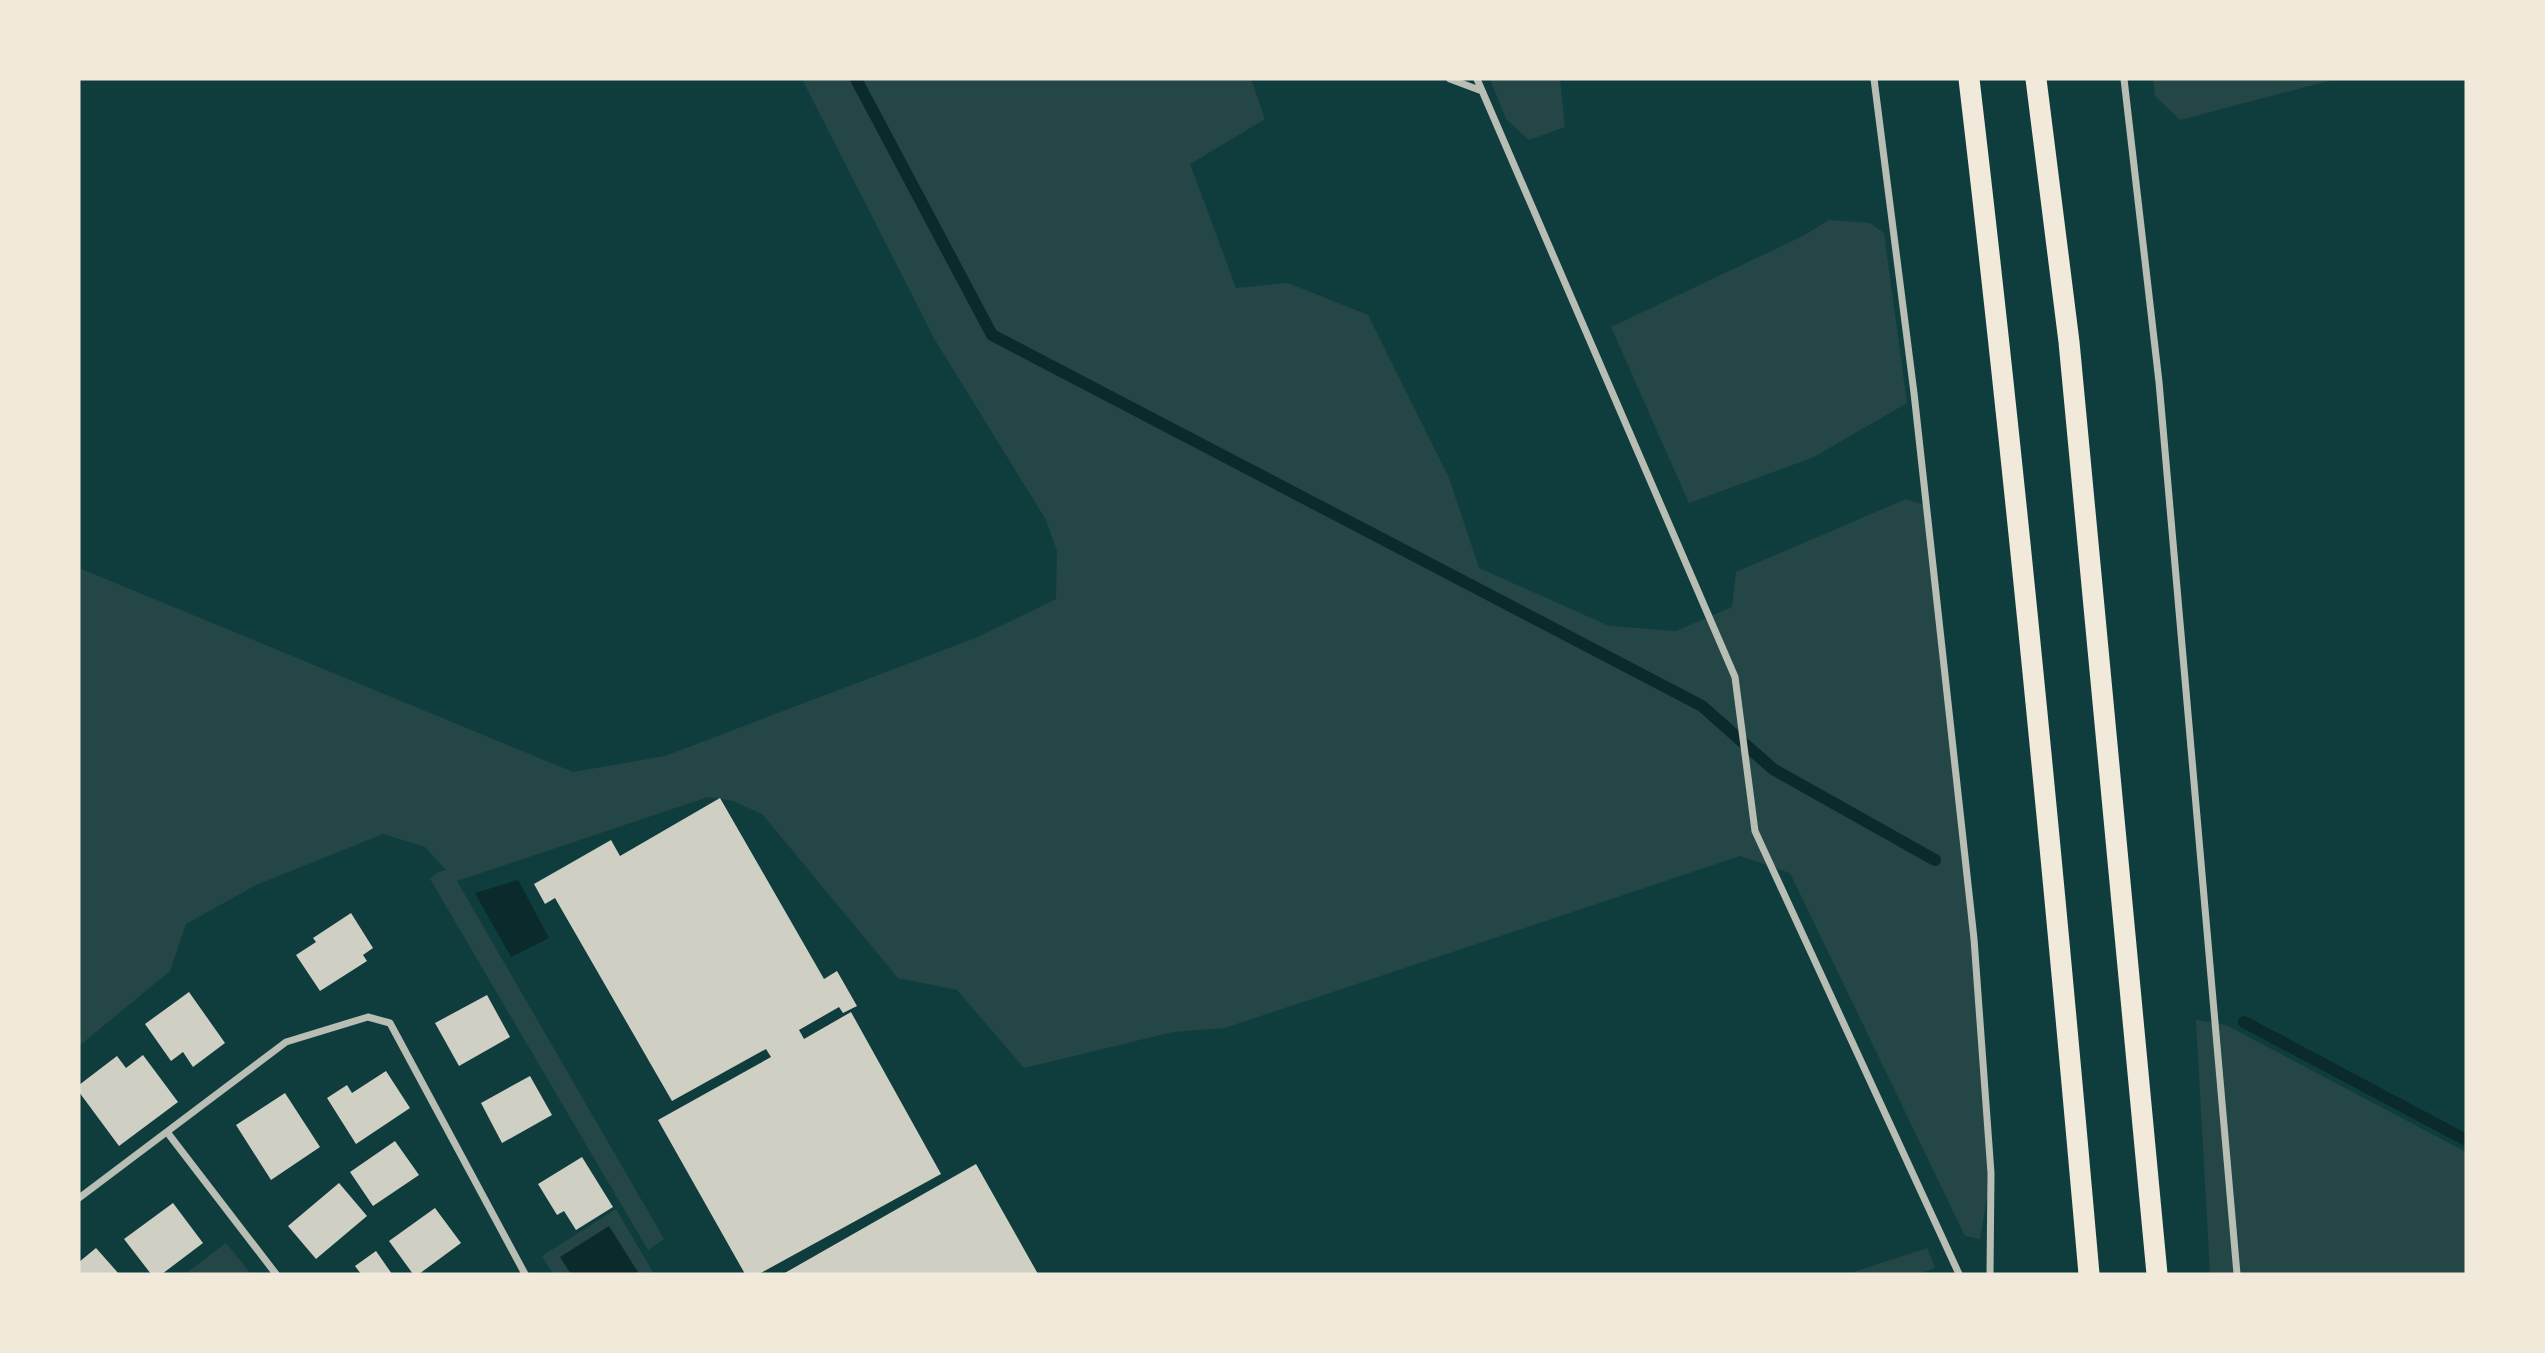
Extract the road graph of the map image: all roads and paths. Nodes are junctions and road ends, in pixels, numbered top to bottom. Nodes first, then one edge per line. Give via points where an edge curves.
1 (1450, 79) edge
2 (1477, 79) edge
3 (1874, 79) edge
4 (1969, 79) edge
5 (2036, 79) edge
6 (2124, 79) edge
7 (1482, 91) junction
8 (167, 1132) junction
9 (79, 1198) edge
10 (276, 1274) edge
11 (525, 1274) edge
12 (1959, 1274) edge
13 (1990, 1274) edge
14 (2089, 1274) edge
15 (2157, 1274) edge
16 (2238, 1274) edge

1 - 7 street
2 - 7 street
3 - 13 street via 1974,939 1991,1172
4 - 14 highway via 2049,807
5 - 15 highway via 2071,356
6 - 16 street via 2159,382
7 - 12 street via 1735,677 1755,831
8 - 9 street
8 - 10 street
8 - 11 street via 286,1042 368,1017 390,1023

